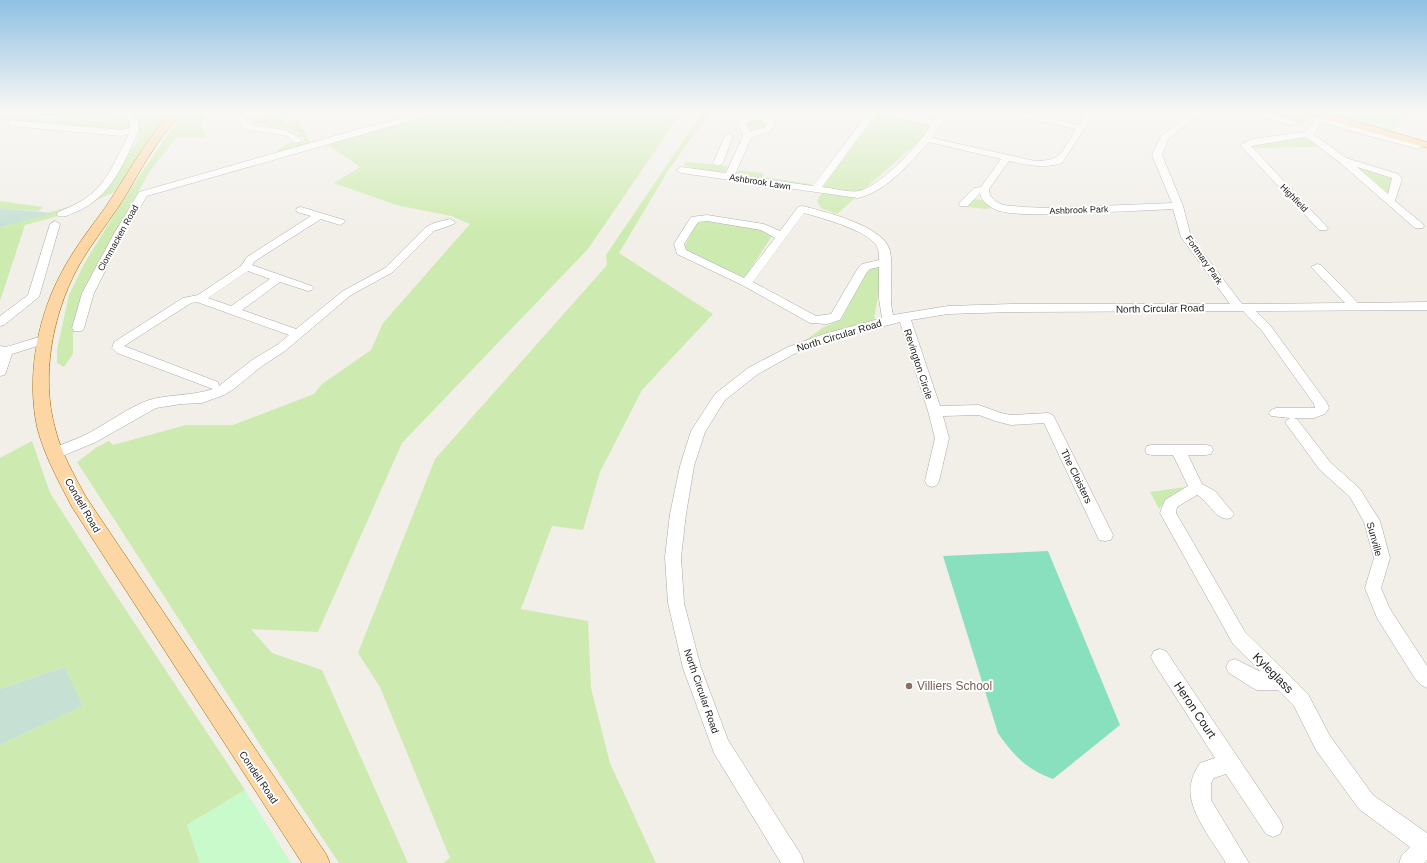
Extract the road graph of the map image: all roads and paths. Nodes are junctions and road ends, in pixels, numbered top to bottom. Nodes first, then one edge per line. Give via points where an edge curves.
1 (124, 150) edge
2 (146, 150) edge
3 (295, 150) edge
4 (723, 150) edge
5 (735, 150) edge
6 (845, 150) edge
7 (915, 150) edge
8 (974, 150) edge
9 (1067, 150) edge
10 (1158, 150) edge
11 (1250, 150) edge
12 (1329, 150) edge
13 (741, 151) joint
14 (1006, 158) junction
15 (1341, 159) junction
16 (718, 163) dead end
17 (681, 170) dead end
18 (729, 177) junction
19 (815, 190) junction
20 (984, 193) junction
21 (967, 200) dead end
22 (1390, 202) junction
23 (1178, 206) junction
24 (301, 210) dead end
25 (319, 216) junction
26 (340, 222) dead end
27 (450, 222) dead end
28 (1419, 226) dead end
29 (1323, 228) dead end
30 (780, 236) junction
31 (885, 262) junction
32 (247, 267) junction
33 (1317, 267) dead end
34 (279, 278) junction
35 (746, 283) junction
36 (308, 288) dead end
37 (199, 299) junction
38 (1354, 306) junction
39 (1427, 306) edge
40 (1242, 307) junction
41 (232, 311) junction
42 (904, 317) junction
43 (888, 320) junction
44 (0, 322) edge
45 (78, 328) dead end
46 (298, 334) junction
47 (46, 339) junction
48 (3, 350) edge
49 (0, 372) edge
50 (197, 379) junction
51 (213, 385) dead end
52 (180, 391) dead end
53 (935, 411) junction
54 (1276, 413) dead end
55 (1048, 418) joint
56 (1292, 422) dead end
57 (1152, 450) dead end
58 (1178, 450) junction
59 (1206, 450) dead end
60 (55, 453) junction
61 (932, 481) dead end
62 (1197, 488) junction
63 (1226, 514) dead end
64 (1105, 535) dead end
65 (1160, 657) dead end
66 (1235, 667) dead end
67 (1425, 673) edge
68 (1282, 681) junction
69 (1230, 763) junction
70 (1273, 827) dead end
71 (1426, 844) edge
72 (317, 863) edge
73 (793, 863) edge
74 (1238, 863) edge
75 (1410, 863) edge

1 - 44 street via 105,187 95,198 58,219 33,297
2 - 47 main road, Condell Road via 65,279
3 - 45 street, Clonmacken Road via 143,194 88,293
4 - 16 street
5 - 13 street
6 - 19 street
7 - 19 street, Ashbrook Lawn via 867,193 858,196
8 - 14 street
9 - 14 street via 1055,163 1043,165
10 - 23 street, Fortmary Park via 1158,159
11 - 29 street, Highfield
12 - 15 street
13 - 18 street
14 - 20 street
15 - 22 street
15 - 22 street via 1395,176 1397,178
17 - 18 street, Ashbrook Lawn
18 - 19 street, Ashbrook Lawn
20 - 21 street
20 - 23 street, Ashbrook Park via 990,203 1002,208 1023,210
22 - 28 street
23 - 40 street, Fortmary Park via 1186,237
24 - 25 street
25 - 26 street
25 - 32 street via 252,259
27 - 46 street via 430,229 389,270 348,292
30 - 31 street via 805,205 876,238 883,246
30 - 35 street
30 - 35 street via 764,227 707,218 695,219 679,244 680,252
31 - 35 street via 866,266 862,270 836,317 827,320 814,320
31 - 43 street via 885,307
32 - 34 street
32 - 37 street
33 - 38 street
34 - 36 street
34 - 41 street
37 - 41 street
37 - 50 street via 187,300 118,345 121,350
38 - 39 street, North Circular Road
38 - 40 street, North Circular Road
40 - 42 street, North Circular Road via 956,309
40 - 54 street, Fortmary Park via 1266,328 1322,408 1314,413
41 - 46 street
42 - 43 street, North Circular Road
42 - 53 street, Revington Circle
43 - 73 street, North Circular Road via 792,350 753,371 720,397 698,431 686,466 673,557 676,603 692,668 721,746
46 - 60 street via 219,392 202,398 182,398 153,404 91,438
47 - 48 street
47 - 60 main road, Condell Road via 41,385 46,427
48 - 49 street
50 - 51 street
50 - 52 street
53 - 55 street, Revington Circle via 979,410 999,418
53 - 61 street, Revington Circle via 942,438
55 - 64 street, The Cloisters
56 - 67 street, Sunville via 1325,466 1355,493 1372,521 1382,558 1373,588 1382,613
57 - 58 street
58 - 59 street
58 - 62 street
60 - 72 main road, Condell Road via 79,502 113,556
62 - 63 street via 1210,495
62 - 68 street, Kyleglass via 1170,504 1168,513 1239,638
65 - 69 street, Heron Court
66 - 68 street via 1257,681
68 - 71 street, Kyleglass via 1301,700 1323,743 1366,802
69 - 70 street, Heron Court
69 - 74 street via 1207,770 1201,781 1201,802
71 - 75 street

